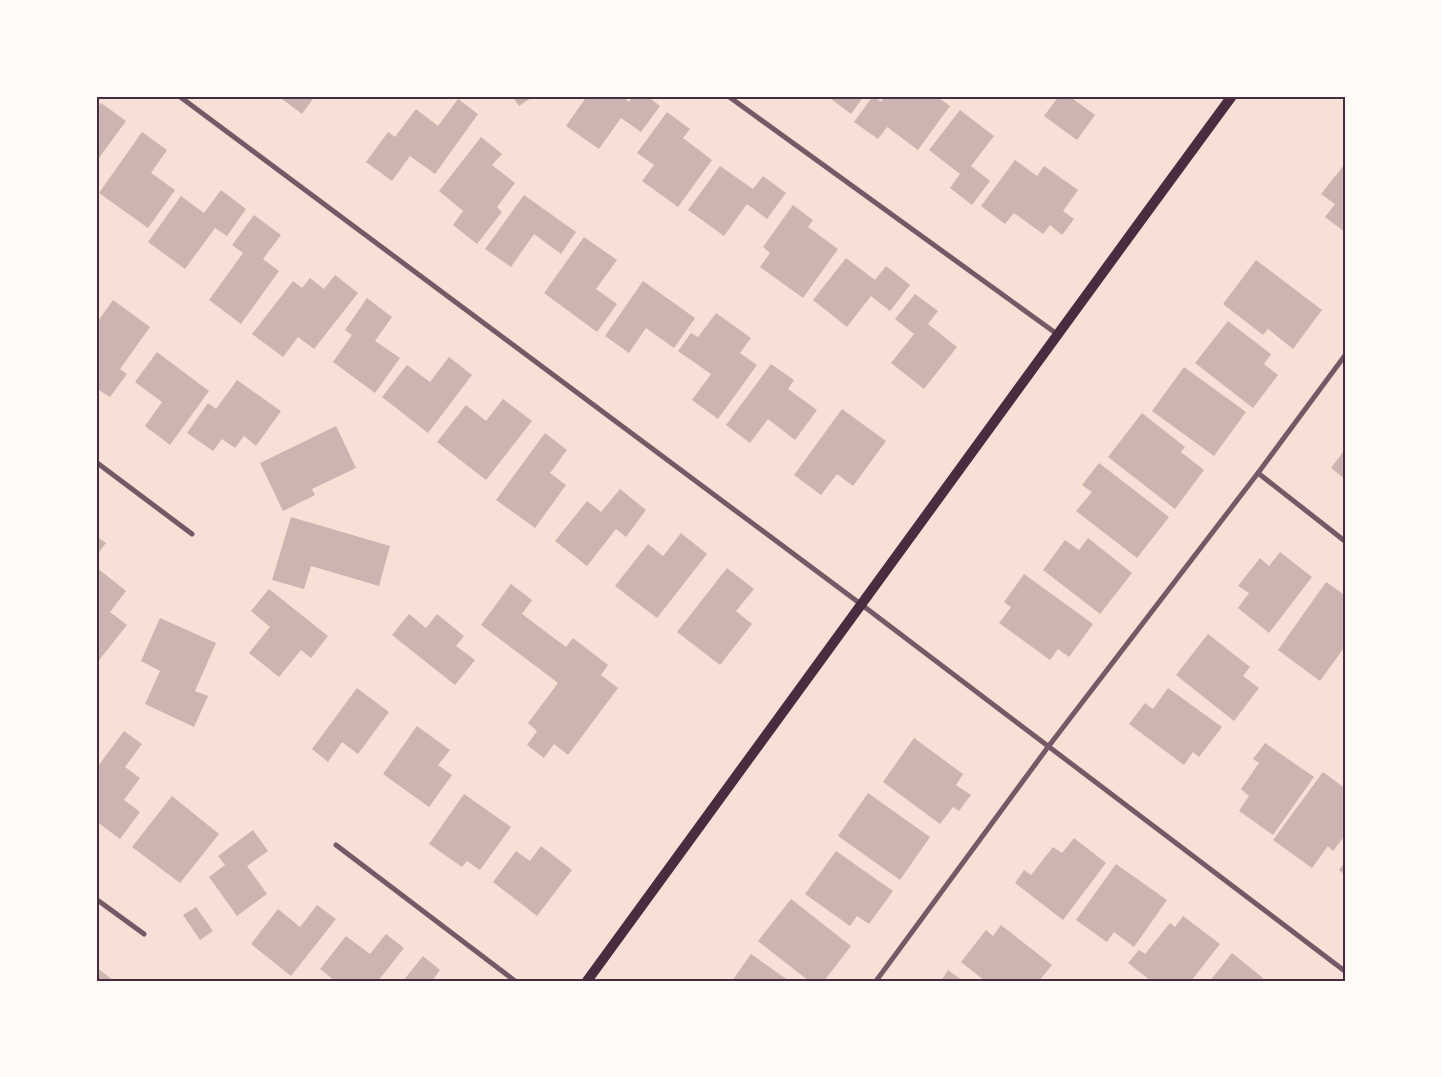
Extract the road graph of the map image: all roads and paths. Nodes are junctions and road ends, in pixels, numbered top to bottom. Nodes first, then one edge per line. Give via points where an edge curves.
1 (179, 96) edge
2 (728, 96) edge
3 (1232, 96) edge
4 (1057, 334) junction
5 (1346, 354) edge
6 (96, 462) edge
7 (1258, 473) junction
8 (192, 534) dead end
9 (1346, 542) edge
10 (862, 605) junction
11 (1048, 747) junction
12 (336, 844) dead end
13 (96, 899) edge
14 (144, 934) dead end
15 (1346, 972) edge
16 (515, 981) edge
17 (587, 981) edge
18 (876, 981) edge

1 - 10 street
2 - 4 street
3 - 4 main road
4 - 10 main road
5 - 7 street
6 - 8 street
7 - 9 street
7 - 11 street
10 - 11 street
10 - 17 main road
11 - 15 street
11 - 18 street
12 - 16 street
13 - 14 street

